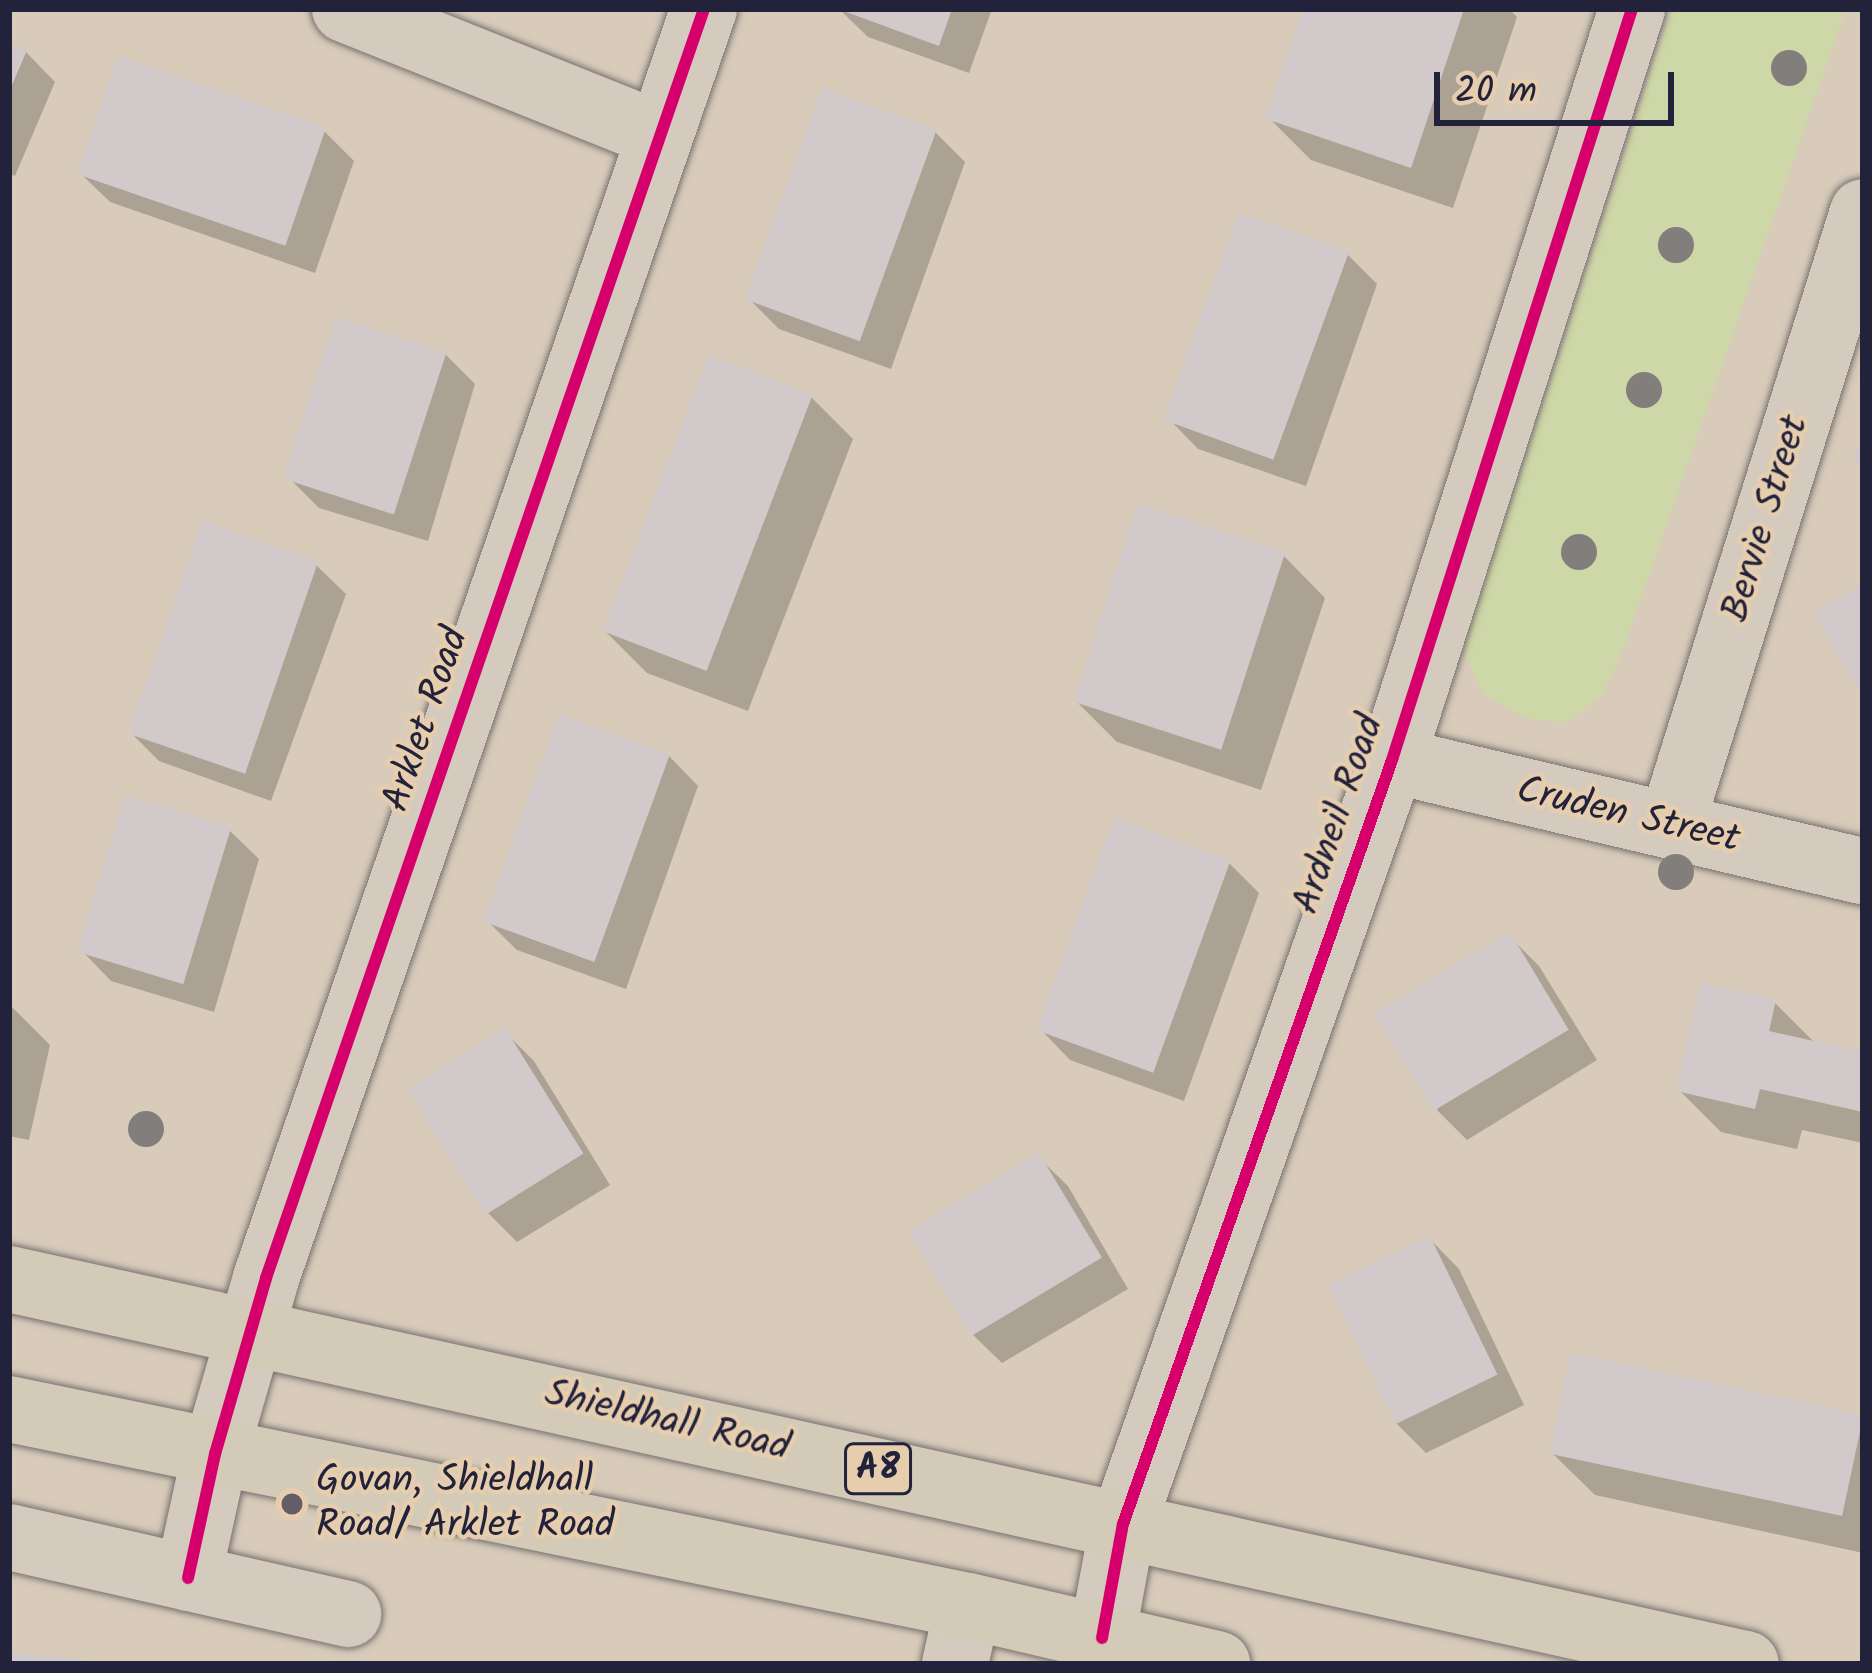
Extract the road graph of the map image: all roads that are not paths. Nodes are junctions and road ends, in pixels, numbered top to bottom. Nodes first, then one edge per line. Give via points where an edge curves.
1 (345, 9) edge
2 (704, 9) edge
3 (1632, 9) edge
4 (660, 135) junction
5 (1863, 212) edge
6 (1392, 760) junction
7 (1670, 826) junction
8 (1863, 871) edge
9 (9, 1279) edge
10 (250, 1329) junction
11 (9, 1408) edge
12 (215, 1454) junction
13 (1123, 1524) junction
14 (9, 1537) edge
15 (188, 1578) junction
16 (349, 1614) dead end
17 (961, 1635) edge
18 (1102, 1637) junction
19 (1217, 1664) edge
20 (1746, 1664) edge

1 - 4 street
2 - 4 street, Arklet Road
3 - 6 street, Ardneil Road
4 - 10 street, Arklet Road
5 - 7 street, Bervie Street
6 - 7 street, Cruden Street
6 - 13 street, Ardneil Road
7 - 8 street, Cruden Street
9 - 10 main road, Shieldhall Road / A8
10 - 12 street, Arklet Road
10 - 13 main road, Shieldhall Road / A8
11 - 12 main road
12 - 15 street, Arklet Road
12 - 17 main road
13 - 18 street, Ardneil Road
13 - 20 main road, Shieldhall Road / A8
14 - 15 street
15 - 16 street
17 - 18 main road
18 - 19 main road

